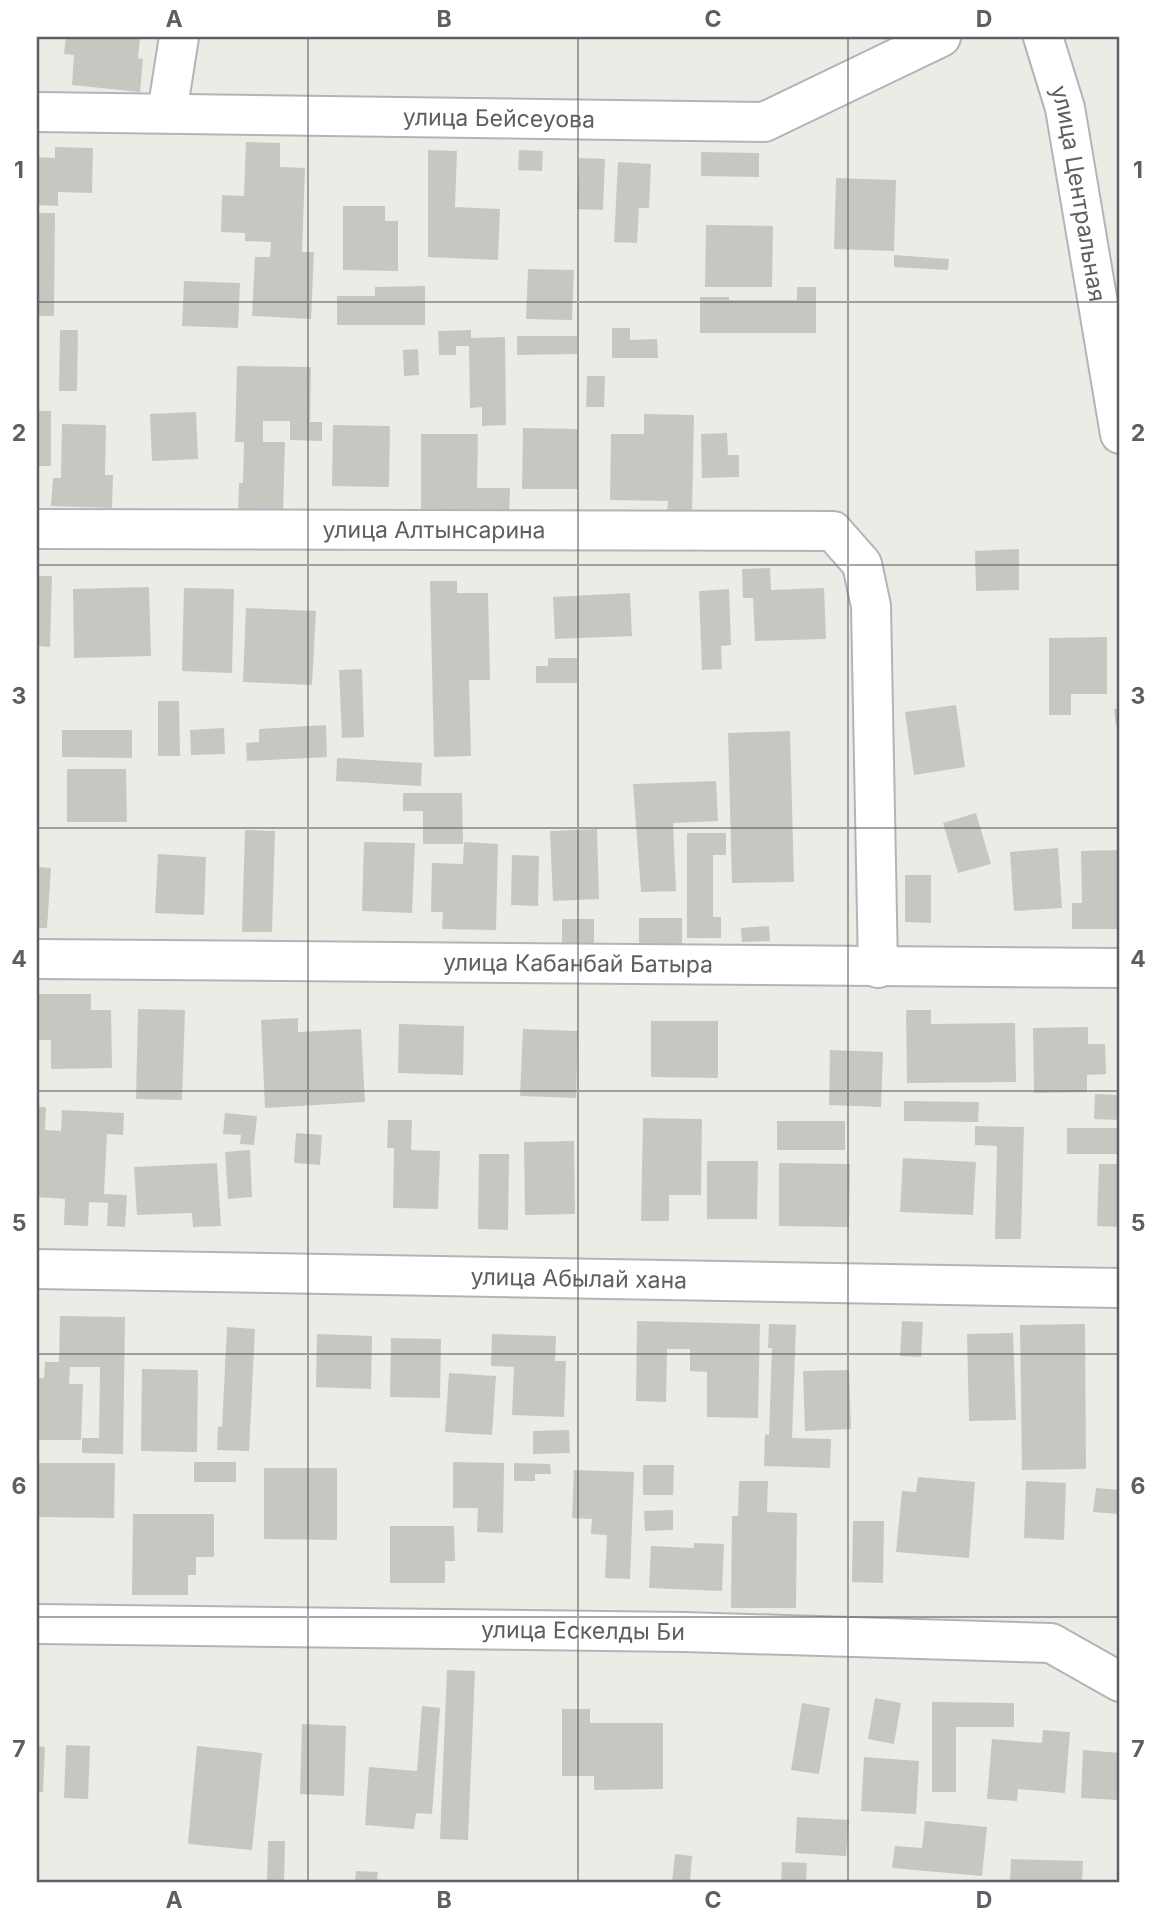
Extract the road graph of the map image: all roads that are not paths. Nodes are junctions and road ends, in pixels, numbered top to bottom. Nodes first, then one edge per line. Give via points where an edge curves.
1 (180, 37) edge
2 (941, 37) edge
3 (1042, 37) edge
4 (37, 112) edge
5 (167, 113) junction
6 (1120, 434) edge
7 (37, 529) edge
8 (37, 959) edge
9 (878, 968) junction
10 (1120, 968) edge
11 (37, 1269) edge
12 (1120, 1287) edge
13 (37, 1624) edge
14 (1120, 1682) edge

1 - 5 street
2 - 5 street, улица Бейсеуова via 764,121
3 - 6 street, улица Центральная via 1065,108
4 - 5 street, улица Бейсеуова
7 - 9 street, улица Алтынсарина via 833,531 862,564 871,606
8 - 9 street, улица Кабанбай Батыра
9 - 10 street, улица Кабанбай Батыра
11 - 12 street, улица Абылай хана
13 - 14 street, улица Ескелды Би via 684,1632 1051,1643

